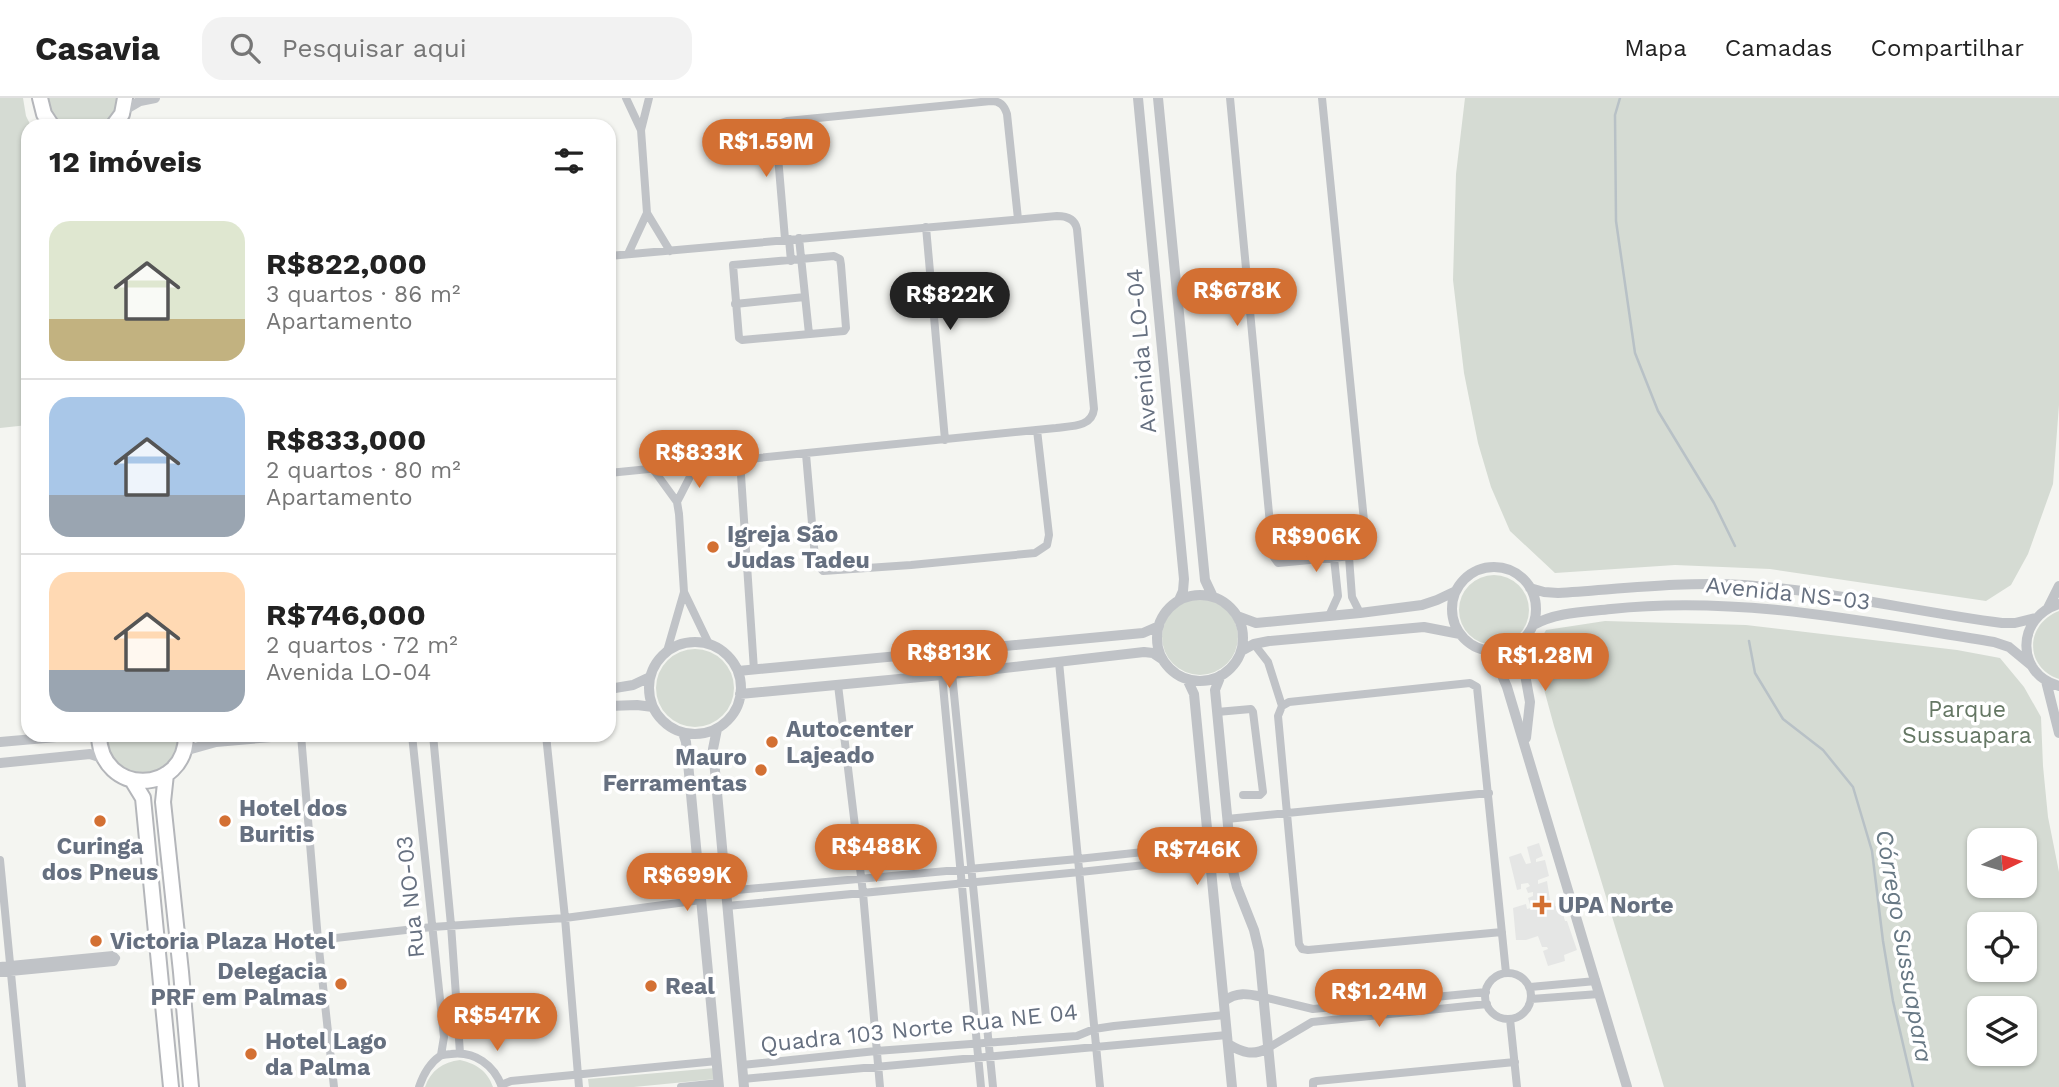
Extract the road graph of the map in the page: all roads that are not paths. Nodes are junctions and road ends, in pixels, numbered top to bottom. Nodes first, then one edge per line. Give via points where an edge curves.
1 (40, 98) edge
2 (155, 98) edge
3 (626, 98) edge
4 (649, 98) edge
5 (1138, 98) edge
6 (1158, 98) edge
7 (1230, 98) edge
8 (1322, 98) edge
9 (124, 105) edge
10 (47, 119) edge
11 (641, 130) junction
12 (648, 214) junction
13 (1017, 219) junction
14 (926, 227) junction
15 (791, 239) junction
16 (670, 251) junction
17 (628, 254) junction
18 (616, 255) edge
19 (800, 260) junction
20 (790, 261) junction
21 (805, 298) junction
22 (736, 304) junction
23 (809, 334) junction
24 (1037, 430) junction
25 (945, 440) junction
26 (806, 454) junction
27 (740, 460) junction
28 (696, 465) junction
29 (653, 469) junction
30 (616, 472) edge
31 (677, 502) junction
32 (1349, 557) junction
33 (1334, 558) junction
34 (2059, 586) edge
35 (1530, 588) junction
36 (1456, 591) junction
37 (684, 592) junction
38 (1213, 597) junction
39 (1180, 600) junction
40 (2059, 604) edge
41 (2048, 608) junction
42 (1360, 612) junction
43 (1329, 616) junction
44 (1237, 617) junction
45 (2036, 618) junction
46 (1533, 625) junction
47 (1158, 626) junction
48 (1460, 634) junction
49 (1526, 637) junction
50 (709, 644) junction
51 (1254, 644) junction
52 (667, 651) junction
53 (1241, 651) junction
54 (1485, 651) junction
55 (1163, 659) junction
56 (1059, 662) junction
57 (2032, 666) junction
58 (754, 670) junction
59 (738, 671) junction
60 (947, 674) junction
61 (1221, 675) junction
62 (650, 677) junction
63 (1187, 679) junction
64 (2046, 681) junction
65 (838, 685) junction
66 (2059, 687) edge
67 (616, 688) edge
68 (740, 694) junction
69 (616, 706) edge
70 (1282, 706) junction
71 (653, 708) junction
72 (1217, 712) junction
73 (717, 729) junction
74 (683, 733) junction
75 (2059, 733) edge
76 (21, 740) edge
77 (0, 742) edge
78 (100, 742) edge
79 (185, 742) edge
80 (216, 742) edge
81 (302, 742) edge
82 (413, 742) edge
83 (434, 742) edge
84 (547, 742) edge
85 (1525, 748) junction
86 (184, 751) junction
87 (105, 759) junction
88 (0, 763) edge
89 (166, 774) junction
90 (132, 780) junction
91 (1489, 793) junction
92 (1243, 795) dead end
93 (1287, 812) junction
94 (1227, 820) junction
95 (1209, 845) junction
96 (1210, 858) junction
97 (1078, 859) junction
98 (0, 860) edge
99 (973, 869) junction
100 (960, 870) junction
101 (1080, 872) junction
102 (861, 878) junction
103 (974, 881) junction
104 (962, 882) junction
105 (726, 891) junction
106 (863, 893) junction
107 (701, 900) junction
108 (727, 906) junction
109 (565, 918) junction
110 (451, 925) junction
111 (432, 927) junction
112 (1502, 932) junction
113 (318, 940) junction
114 (0, 966) edge
115 (11, 968) junction
116 (0, 973) edge
117 (1506, 973) junction
118 (1596, 981) junction
119 (1530, 987) junction
120 (1486, 992) junction
121 (1599, 994) junction
122 (1263, 997) junction
123 (1531, 999) junction
124 (1224, 1001) junction
125 (1487, 1004) junction
126 (1225, 1015) junction
127 (1510, 1019) junction
128 (1094, 1029) junction
129 (1228, 1040) junction
130 (989, 1044) junction
131 (978, 1045) junction
132 (1096, 1046) junction
133 (1268, 1048) junction
134 (876, 1051) junction
135 (460, 1053) junction
136 (441, 1055) junction
137 (990, 1057) junction
138 (979, 1058) junction
139 (717, 1061) junction
140 (1515, 1062) junction
141 (742, 1065) junction
142 (878, 1066) junction
143 (578, 1075) junction
144 (744, 1083) edge
145 (719, 1085) edge
146 (1313, 1085) edge
147 (501, 1086) edge
148 (22, 1087) edge
149 (171, 1087) edge
150 (191, 1087) edge
151 (334, 1087) edge
152 (419, 1087) edge
153 (579, 1087) edge
154 (681, 1087) edge
155 (880, 1087) edge
156 (981, 1087) edge
157 (993, 1087) edge
158 (1100, 1087) edge
159 (1232, 1087) edge
160 (1272, 1087) edge
161 (1517, 1087) edge
162 (1627, 1087) edge

1 - 10 main road
2 - 9 street
3 - 11 street
4 - 11 street
5 - 39 street, Avenida LO-04 via 1184,579
6 - 38 street, Avenida LO-04 via 1205,580
7 - 33 street via 1273,556 1278,563
8 - 32 street via 1367,551
11 - 12 street
12 - 16 street
12 - 17 street
13 - 14 street
13 - 15 street via 1007,114 1003,105 991,101 781,123 776,133
13 - 24 street via 1063,216 1076,225 1094,409 1084,424
14 - 15 street
14 - 25 street
15 - 16 street
15 - 19 street
15 - 20 street
16 - 17 street
17 - 18 street
19 - 20 street
19 - 21 street
19 - 23 street via 834,256 841,265 846,328
20 - 22 street via 733,265
21 - 22 street
21 - 23 street
22 - 23 street via 742,340
24 - 25 street
24 - 26 street via 1049,535 1047,545 1035,553 823,571 815,558
25 - 26 street
26 - 27 street
27 - 28 street
27 - 58 street
28 - 29 street
28 - 31 street
29 - 30 street
29 - 31 street
31 - 37 street
32 - 33 street
32 - 42 street via 1352,597
33 - 43 street via 1338,596
34 - 41 street
35 - 36 street, Avenida NS-03 via 1513,572 1492,567 1472,573
35 - 45 street, Avenida NS-03 via 1558,593 1663,585 1745,585 2002,624
35 - 46 street via 1536,608
36 - 42 street, Avenida NS-03 via 1427,604
36 - 48 street via 1452,614
37 - 50 street
37 - 52 street
38 - 39 street via 1194,595
38 - 44 street via 1228,604
39 - 47 street
40 - 41 street, Avenida NS-03
41 - 45 street, Avenida NS-03
42 - 43 street, Avenida NS-03
43 - 44 street, Avenida NS-03 via 1256,623
44 - 53 street via 1243,636
45 - 57 street via 2026,643
46 - 49 street
46 - 57 street, Avenida NS-03 via 1563,614 1630,607 1755,606 1994,642
47 - 55 street via 1157,644
47 - 58 street via 1143,633
48 - 51 street via 1424,627
48 - 54 street
49 - 54 street via 1507,650
49 - 85 street via 1524,663 1530,702
50 - 52 street via 694,642
50 - 59 street via 728,656
51 - 53 street
51 - 70 street via 1268,662
52 - 62 street
53 - 61 street
54 - 85 street via 1505,682
55 - 56 street via 1144,652
55 - 63 street
56 - 60 street
56 - 97 street
57 - 64 street, Avenida NS-03
58 - 59 street
59 - 68 street
60 - 65 street
60 - 99 street
60 - 100 street
61 - 63 street via 1203,681
61 - 72 street via 1215,690
62 - 67 street
62 - 71 street
63 - 95 street via 1195,694
64 - 66 street, Avenida NS-03
64 - 75 street
65 - 68 street
65 - 102 street
68 - 73 street via 733,713
69 - 71 street
70 - 91 street via 1475,685
70 - 93 street via 1278,716
71 - 74 street via 661,720
72 - 92 street via 1253,712 1263,791
72 - 94 street
73 - 74 street
73 - 105 street via 713,749
74 - 107 street
76 - 77 street
78 - 87 main road
79 - 86 main road
80 - 86 street
81 - 113 street
82 - 111 street, Rua NO-03
83 - 110 street
84 - 109 street
85 - 118 street
86 - 89 main road
87 - 88 street via 90,754
87 - 90 main road
89 - 90 main road
89 - 150 main road via 163,802
90 - 149 main road via 143,798
91 - 93 street
91 - 112 street
93 - 94 street
93 - 112 street via 1299,944 1304,950
94 - 122 street via 1234,876 1258,946
95 - 96 street
95 - 97 street
96 - 101 street
96 - 124 street
97 - 99 street
97 - 101 street
98 - 115 street
99 - 100 street
99 - 103 street
100 - 102 street
100 - 104 street
101 - 103 street
101 - 128 street
102 - 105 street
102 - 106 street
103 - 104 street
103 - 130 street
104 - 106 street
104 - 131 street
105 - 108 street
106 - 108 street
106 - 134 street
107 - 109 street
107 - 139 street
108 - 141 street
109 - 110 street
109 - 143 street
110 - 111 street
110 - 135 street
111 - 113 street
111 - 136 street, Rua NO-03 via 444,1037
112 - 117 street
113 - 151 street
114 - 115 street
115 - 115 street via 114,962 116,958 113,955
115 - 116 street
115 - 148 street
117 - 119 street via 1521,976
117 - 120 street via 1492,979
118 - 119 street
118 - 121 street
119 - 123 street
120 - 122 street via 1313,1009
120 - 125 street
121 - 123 street
121 - 162 street
122 - 124 street via 1242,993
122 - 133 street
123 - 127 street via 1524,1013
124 - 126 street
125 - 127 street via 1495,1015
125 - 133 street via 1317,1021
126 - 128 street, Quadra 103 Norte Rua NE 04
126 - 129 street
127 - 140 street
128 - 130 street, Quadra 103 Norte Rua NE 04 via 1077,1036
128 - 132 street
129 - 132 street
129 - 133 street via 1242,1052 1253,1054
129 - 159 street
130 - 131 street, Quadra 103 Norte Rua NE 04
130 - 137 street
131 - 134 street, Quadra 103 Norte Rua NE 04
131 - 138 street
132 - 137 street
132 - 158 street
133 - 160 street
134 - 141 street, Quadra 103 Norte Rua NE 04
134 - 142 street
135 - 136 street
135 - 147 street via 486,1063
136 - 152 street via 428,1067
137 - 138 street
137 - 157 street
138 - 142 street
138 - 156 street
139 - 143 street
139 - 145 street
140 - 146 street
140 - 161 street
141 - 144 street
142 - 144 street
142 - 155 street
143 - 147 street via 511,1081
143 - 153 street
145 - 154 street

